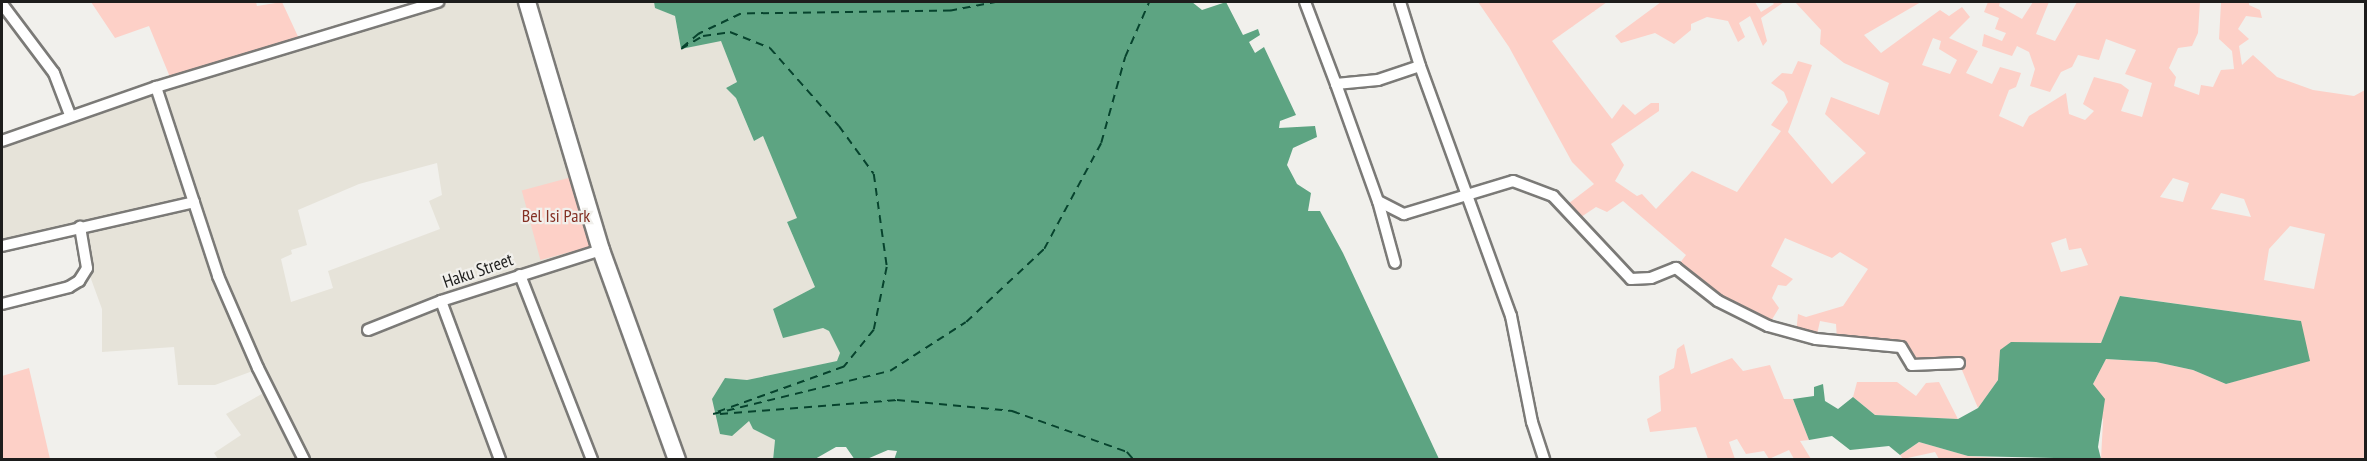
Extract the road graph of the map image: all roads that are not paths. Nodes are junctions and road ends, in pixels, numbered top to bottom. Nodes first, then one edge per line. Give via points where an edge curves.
1 (438, 2) edge
2 (527, 2) edge
3 (1305, 2) edge
4 (1400, 2) edge
5 (2, 4) edge
6 (1420, 66) junction
7 (1336, 84) junction
8 (156, 87) junction
9 (70, 115) junction
10 (2, 141) edge
11 (1468, 197) junction
12 (1378, 201) junction
13 (194, 202) junction
14 (80, 227) junction
15 (2, 246) edge
16 (601, 250) junction
17 (1395, 263) dead end
18 (520, 275) junction
19 (441, 301) junction
20 (2, 304) edge
21 (368, 330) dead end
22 (1959, 363) dead end
23 (304, 459) edge
24 (500, 459) edge
25 (592, 459) edge
26 (677, 459) edge
27 (1544, 459) edge

1 - 8 street
2 - 16 main road
3 - 7 street
4 - 6 street
5 - 9 street via 54,73
6 - 7 street via 1378,80
6 - 11 street
7 - 12 street
8 - 9 street
8 - 13 street
9 - 10 street
11 - 12 street via 1404,214
11 - 22 street via 1513,181 1554,196 1631,279 1651,278 1676,268 1718,301 1768,326 1816,339 1901,347 1912,365
11 - 27 street via 1511,316 1532,422
12 - 17 street
13 - 14 street
13 - 23 street via 244,337
14 - 15 street
14 - 20 street via 87,268 79,281
16 - 18 street, Haku Street
16 - 26 main road
18 - 19 street, Haku Street
18 - 25 street
19 - 21 street, Haku Street
19 - 24 street

